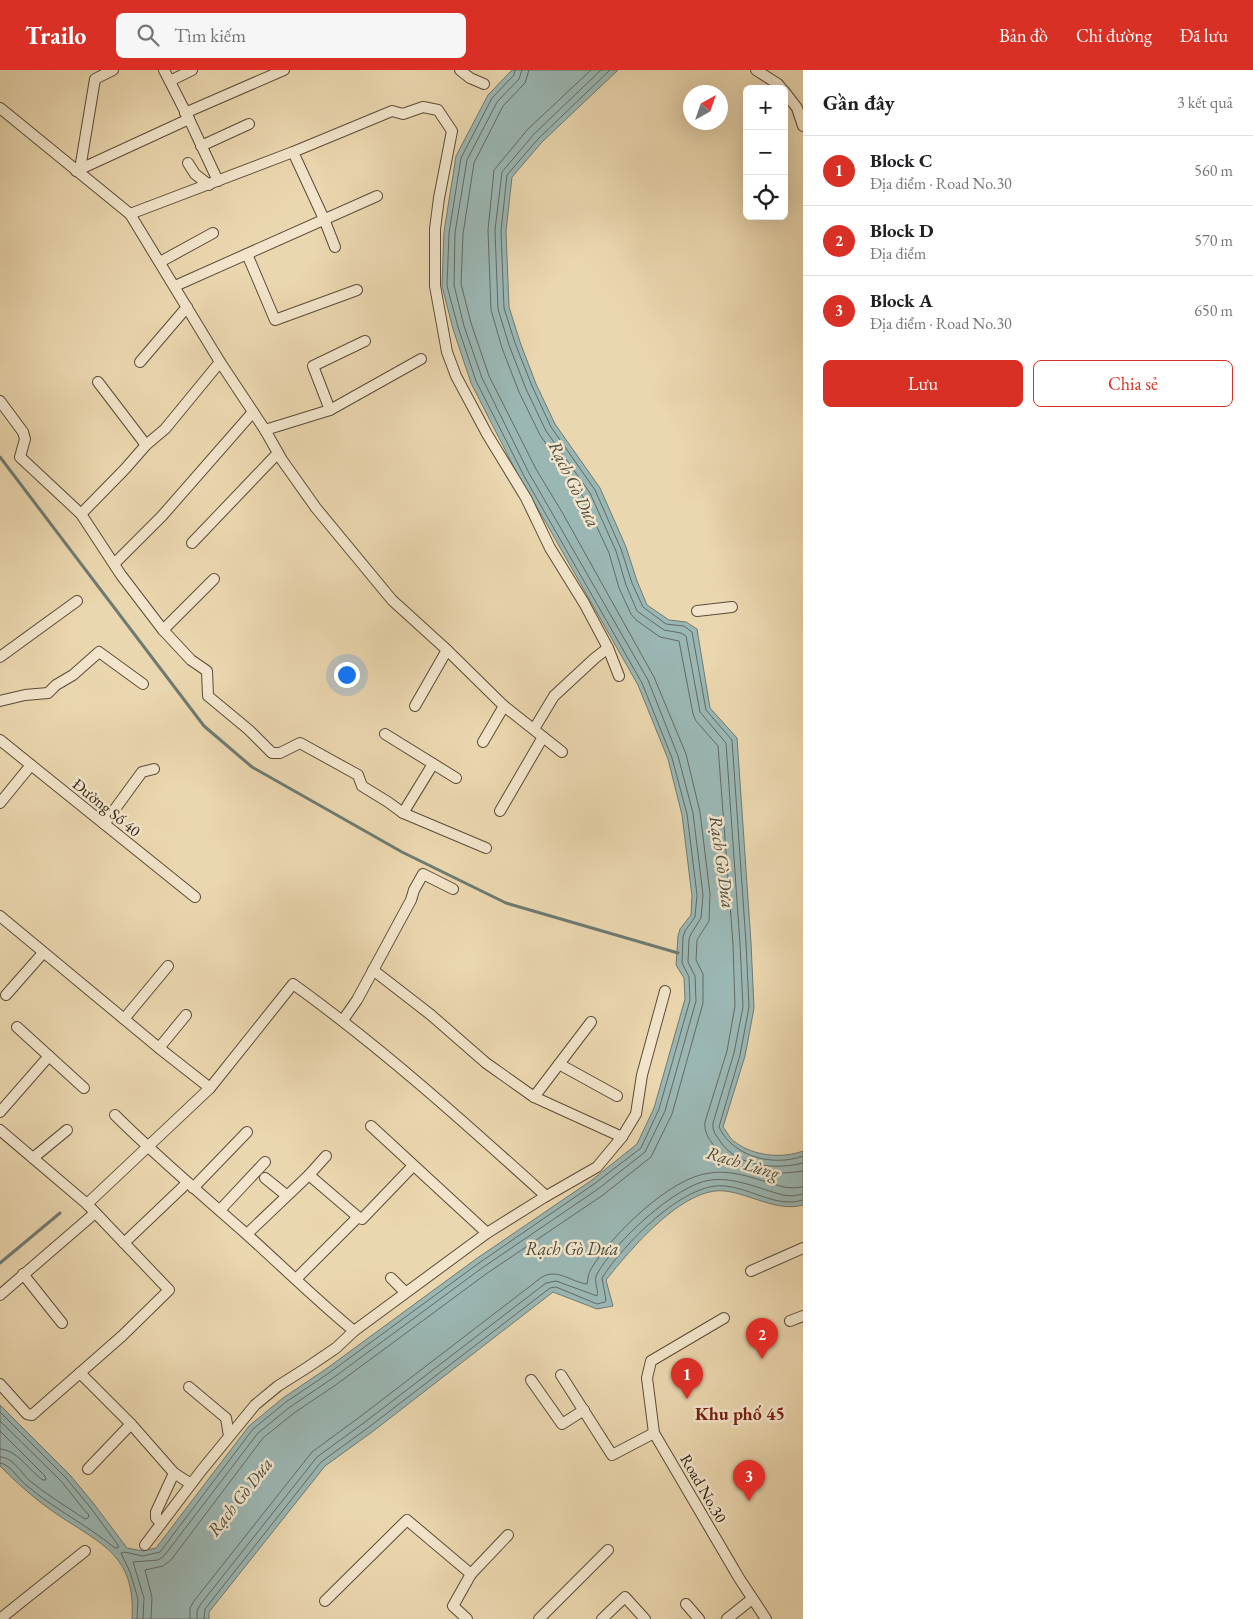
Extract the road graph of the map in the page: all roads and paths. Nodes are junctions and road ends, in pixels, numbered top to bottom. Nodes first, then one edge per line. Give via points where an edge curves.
1 (113, 70) edge
2 (164, 70) edge
3 (192, 70) edge
4 (284, 70) edge
5 (460, 70) edge
6 (756, 70) edge
7 (170, 81) junction
8 (484, 84) dead end
9 (779, 85) edge
10 (788, 97) edge
11 (0, 108) edge
12 (187, 116) junction
13 (249, 124) dead end
14 (803, 126) edge
15 (201, 146) junction
16 (293, 152) junction
17 (188, 163) dead end
18 (78, 170) junction
19 (214, 183) junction
20 (377, 196) dead end
21 (130, 214) junction
22 (324, 219) junction
23 (213, 233) dead end
24 (335, 247) dead end
25 (247, 254) junction
26 (160, 262) junction
27 (175, 286) junction
28 (357, 290) dead end
29 (187, 307) junction
30 (365, 342) dead end
31 (421, 359) dead end
32 (140, 362) dead end
33 (220, 362) junction
34 (98, 382) dead end
35 (0, 401) edge
36 (330, 410) junction
37 (253, 412) junction
38 (265, 430) junction
39 (146, 445) junction
40 (278, 453) junction
41 (81, 514) junction
42 (192, 543) dead end
43 (114, 564) junction
44 (214, 579) dead end
45 (77, 601) dead end
46 (732, 607) dead end
47 (697, 611) dead end
48 (164, 630) junction
49 (608, 648) junction
50 (447, 650) junction
51 (1, 652) edge
52 (619, 676) dead end
53 (143, 684) dead end
54 (0, 701) edge
55 (415, 706) dead end
56 (504, 706) junction
57 (534, 729) junction
58 (385, 734) dead end
59 (543, 736) junction
60 (0, 740) edge
61 (483, 742) dead end
62 (562, 752) dead end
63 (433, 764) junction
64 (31, 765) junction
65 (154, 769) dead end
66 (456, 778) dead end
67 (0, 803) edge
68 (500, 811) dead end
69 (403, 813) junction
70 (104, 824) junction
71 (486, 848) dead end
72 (452, 889) dead end
73 (194, 897) dead end
74 (0, 916) edge
75 (43, 953) junction
76 (168, 966) dead end
77 (373, 970) junction
78 (665, 991) dead end
79 (6, 995) dead end
80 (186, 1015) dead end
81 (124, 1019) junction
82 (343, 1020) junction
83 (591, 1022) dead end
84 (17, 1027) dead end
85 (159, 1048) junction
86 (50, 1056) junction
87 (559, 1064) junction
88 (84, 1088) dead end
89 (210, 1088) junction
90 (617, 1096) dead end
91 (534, 1097) junction
92 (0, 1112) edge
93 (115, 1115) dead end
94 (371, 1126) dead end
95 (0, 1130) edge
96 (67, 1130) dead end
97 (247, 1132) dead end
98 (622, 1137) junction
99 (148, 1148) junction
100 (326, 1156) dead end
101 (33, 1158) junction
102 (265, 1162) dead end
103 (410, 1169) dead end
104 (309, 1175) junction
105 (265, 1178) dead end
106 (190, 1186) junction
107 (286, 1195) junction
108 (546, 1196) junction
109 (87, 1204) junction
110 (220, 1210) junction
111 (95, 1213) junction
112 (358, 1218) junction
113 (487, 1233) junction
114 (246, 1234) junction
115 (124, 1244) junction
116 (803, 1248) edge
117 (751, 1271) dead end
118 (23, 1274) junction
119 (391, 1278) dead end
120 (296, 1279) junction
121 (405, 1292) junction
122 (0, 1295) edge
123 (803, 1316) edge
124 (724, 1318) dead end
125 (790, 1322) dead end
126 (62, 1323) dead end
127 (354, 1331) junction
128 (80, 1373) junction
129 (561, 1375) dead end
130 (531, 1380) dead end
131 (0, 1384) edge
132 (189, 1387) dead end
133 (584, 1410) junction
134 (131, 1424) junction
135 (654, 1433) junction
136 (229, 1436) junction
137 (88, 1469) dead end
138 (174, 1473) junction
139 (191, 1484) junction
140 (161, 1523) junction
141 (508, 1536) dead end
142 (144, 1545) dead end
143 (85, 1550) dead end
144 (608, 1550) dead end
145 (471, 1574) junction
146 (752, 1599) junction
147 (325, 1601) dead end
148 (686, 1604) dead end
149 (0, 1619) edge
150 (467, 1619) edge
151 (539, 1619) edge
152 (602, 1619) edge
153 (645, 1619) edge
154 (699, 1619) edge
155 (727, 1619) edge
156 (766, 1619) edge

1 - 18 street via 95,79
2 - 7 street
3 - 7 street
4 - 12 street
5 - 8 street
6 - 9 street
7 - 12 street
10 - 14 street
11 - 18 street
12 - 15 street
12 - 18 street
13 - 15 street
15 - 19 street
16 - 19 street
16 - 22 street
16 - 49 street via 392,112 403,114 423,106 438,110 452,131 435,228 435,286 447,352 483,426
17 - 19 street via 195,174
18 - 21 street
19 - 21 street
20 - 22 street
21 - 26 street
22 - 24 street
22 - 25 street
23 - 26 street
25 - 27 street
25 - 28 street via 275,320
26 - 27 street
27 - 29 street
29 - 32 street
29 - 33 street
30 - 36 street via 313,366
31 - 36 street
33 - 37 street
33 - 39 street via 165,429
34 - 39 street
35 - 41 street via 23,432 25,439 20,456
36 - 38 street
37 - 38 street
37 - 43 street via 162,516
38 - 40 street
39 - 41 street
40 - 42 street
40 - 50 street via 316,508 392,600
41 - 43 street
43 - 48 street
44 - 48 street
45 - 51 street
46 - 47 street
48 - 69 street via 191,660 207,671 208,696 272,753 280,753 300,743 358,775 362,786
49 - 52 street
49 - 57 street via 554,696
50 - 55 street
50 - 56 street
53 - 54 street via 100,652 48,694
56 - 57 street
56 - 61 street
57 - 59 street
58 - 63 street
59 - 62 street
59 - 68 street
60 - 64 street, Đường Số 40
63 - 66 street
63 - 69 street
64 - 67 street
64 - 70 street, Đường Số 40
65 - 70 street via 142,772
69 - 71 street
70 - 73 street, Đường Số 40
72 - 77 street via 423,874
74 - 75 street
75 - 79 street
75 - 81 street
76 - 81 street
77 - 82 street
77 - 91 street via 486,1064
78 - 98 street via 642,1075 636,1114
80 - 85 street
81 - 85 street
82 - 89 street via 293,984
82 - 108 street
83 - 87 street
84 - 86 street
85 - 89 street
86 - 88 street
86 - 92 street
87 - 90 street
87 - 91 street
89 - 99 street
91 - 98 street
93 - 99 street
94 - 113 street
95 - 101 street
96 - 101 street
97 - 106 street
98 - 108 street via 597,1167
99 - 106 street
99 - 109 street
100 - 104 street
101 - 109 street
102 - 110 street
103 - 112 street via 364,1218
104 - 107 street
104 - 112 street
105 - 107 street
106 - 110 street
106 - 115 street
107 - 114 street
108 - 113 street
109 - 111 street
110 - 114 street
111 - 115 street
111 - 118 street
112 - 120 street
113 - 121 street
114 - 120 street
115 - 128 street via 169,1290
116 - 117 street
118 - 122 street
118 - 126 street
119 - 121 street
120 - 127 street
121 - 127 street
123 - 125 street
124 - 135 street, Road No.30 via 651,1361 647,1378
127 - 136 street via 336,1348 255,1405
128 - 131 street via 32,1415 27,1414
128 - 134 street
129 - 133 street
130 - 133 street via 562,1424
132 - 136 street via 226,1418
133 - 135 street via 612,1455
134 - 137 street
134 - 138 street
135 - 146 street, Road No.30
136 - 139 street
138 - 139 street
138 - 140 street via 156,1512
139 - 140 street
140 - 142 street
141 - 145 street
143 - 149 street
144 - 151 street
145 - 147 street via 406,1520
145 - 150 street via 453,1606
146 - 155 street
146 - 156 street, Road No.30
148 - 154 street
152 - 153 street via 625,1597

